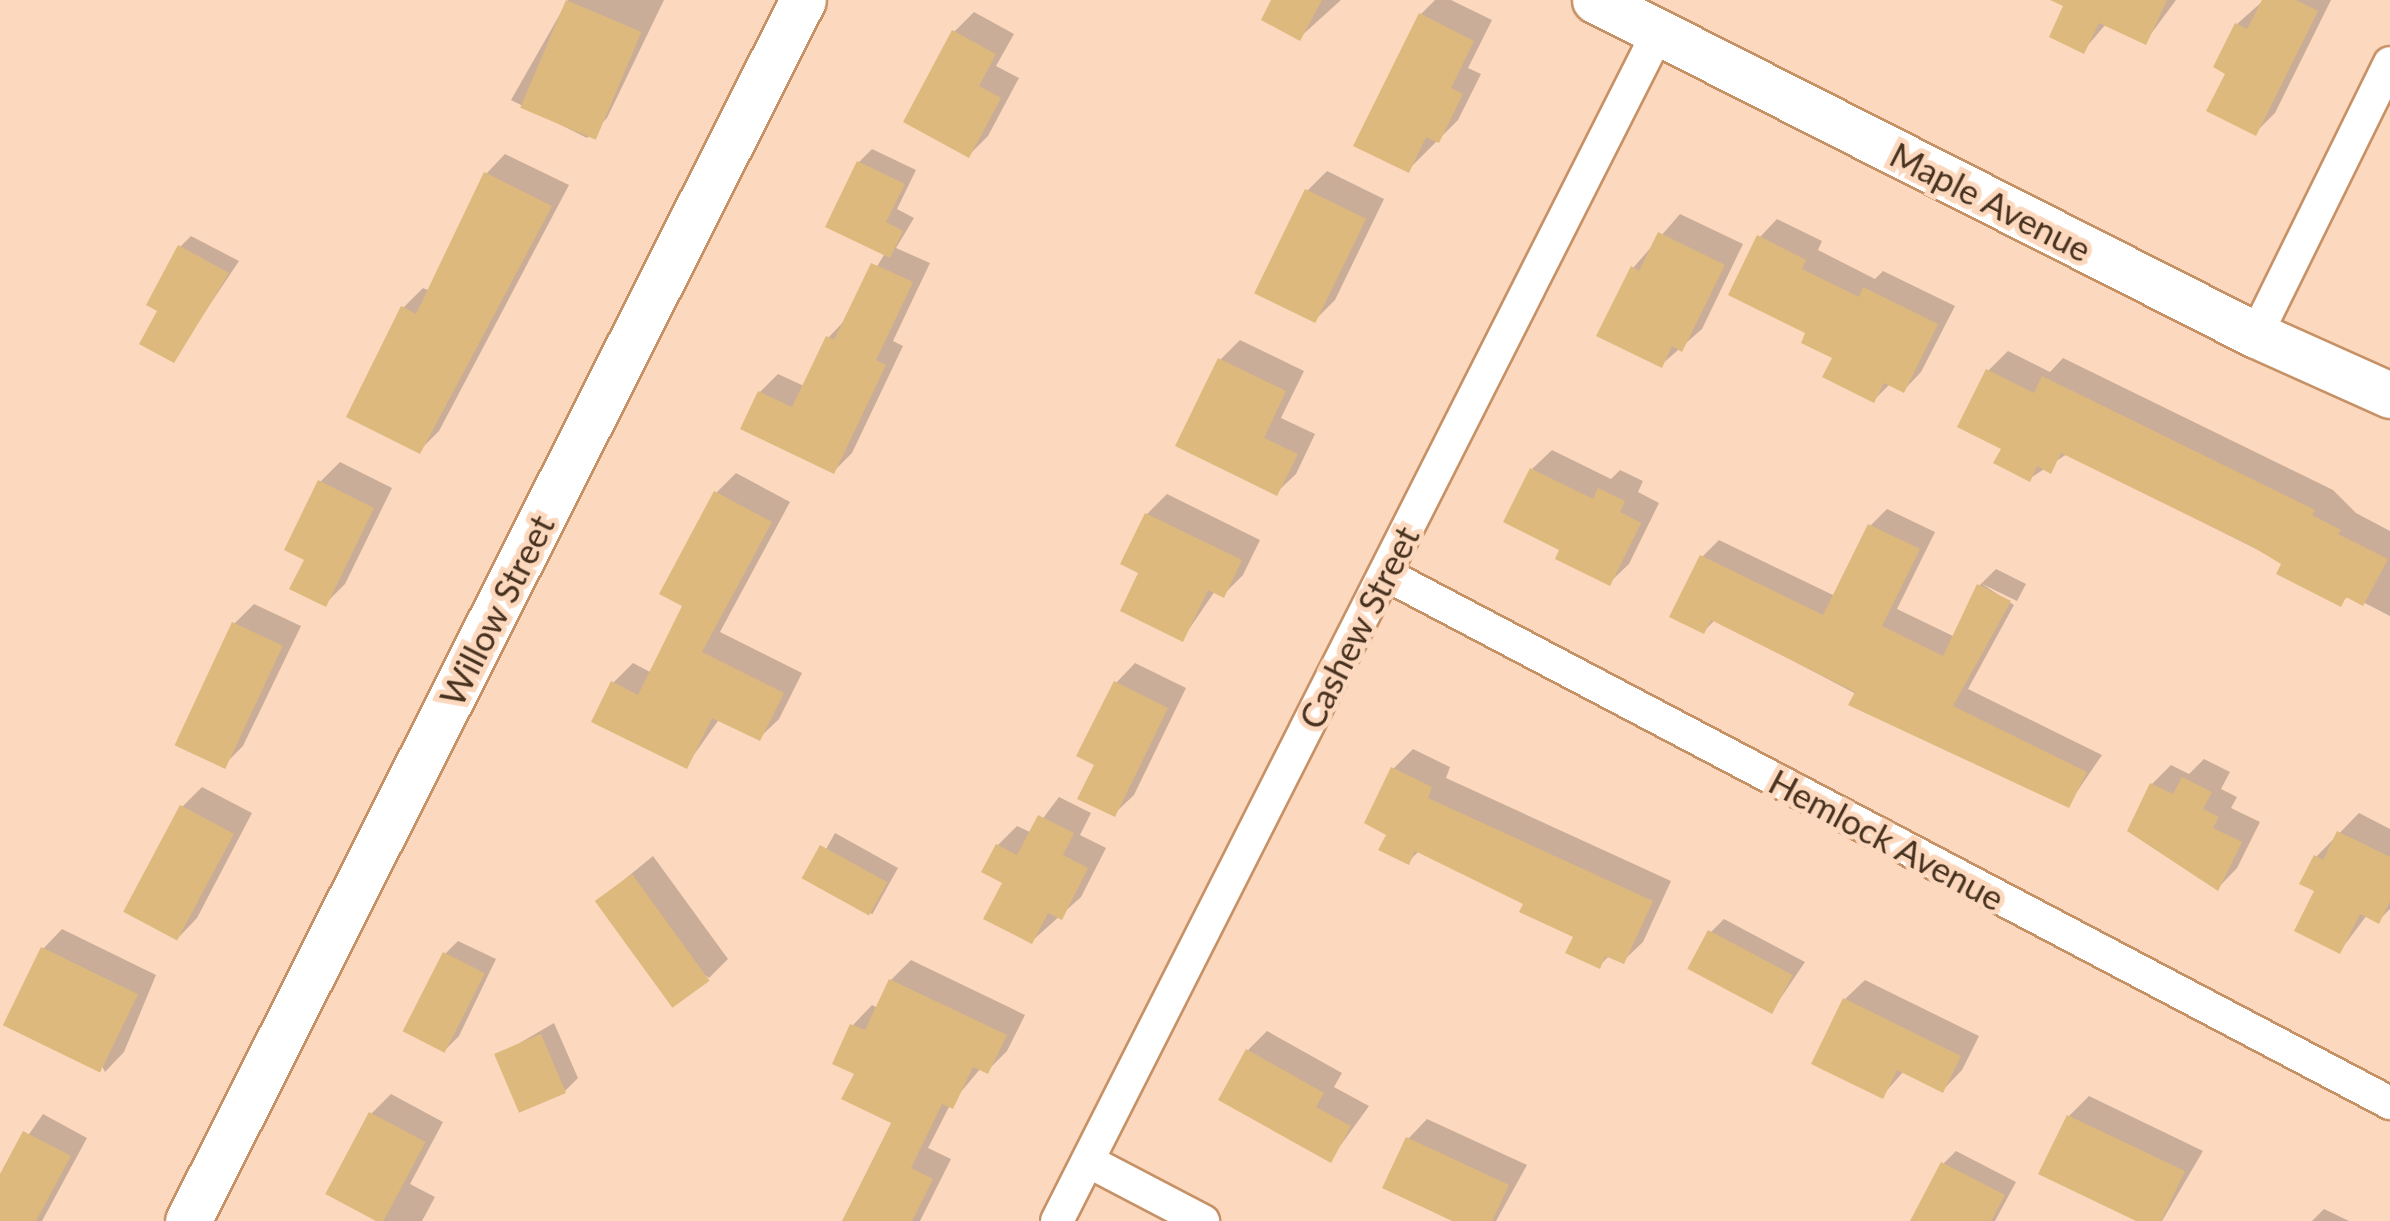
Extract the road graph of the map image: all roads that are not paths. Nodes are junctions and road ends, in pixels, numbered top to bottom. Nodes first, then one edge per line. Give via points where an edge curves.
1 (803, 0) edge
2 (1595, 0) edge
3 (1658, 33) junction
4 (2390, 63) edge
5 (2256, 335) junction
6 (2390, 395) edge
7 (1385, 574) junction
8 (2390, 1103) edge
9 (1088, 1160) junction
10 (188, 1221) edge
11 (1057, 1221) edge
12 (1203, 1221) edge

1 - 10 street, Willow Street
2 - 3 street, Maple Avenue
3 - 5 street, Maple Avenue
3 - 7 street, Cashew Street
4 - 5 street
5 - 6 street, Maple Avenue
7 - 8 street, Hemlock Avenue
7 - 9 street, Cashew Street
9 - 11 street, Cashew Street
9 - 12 street

